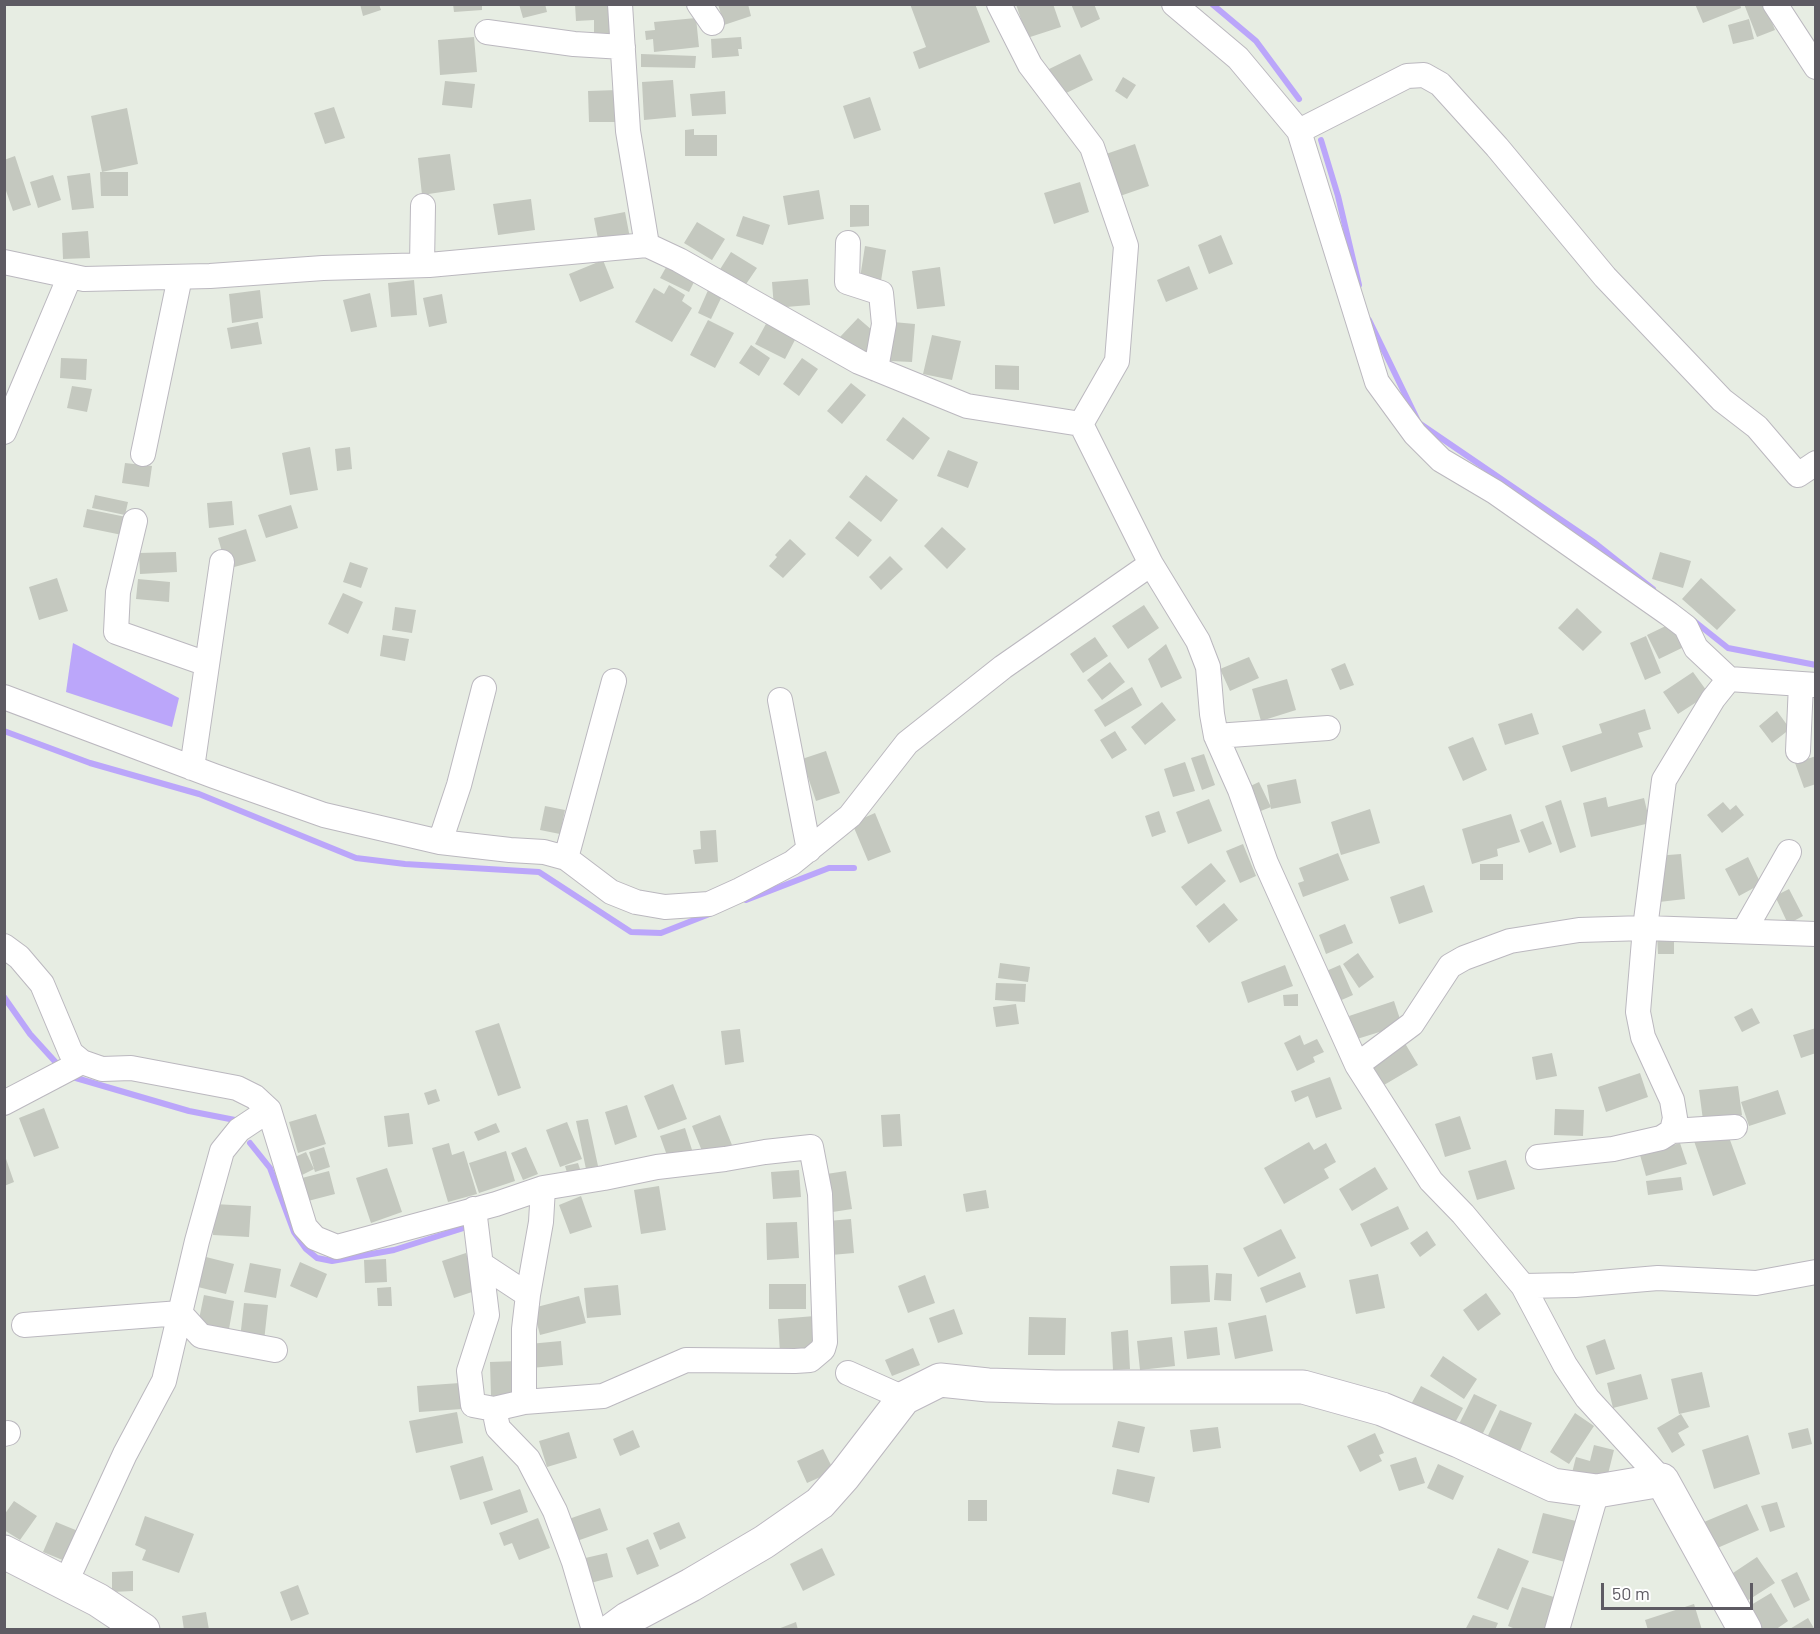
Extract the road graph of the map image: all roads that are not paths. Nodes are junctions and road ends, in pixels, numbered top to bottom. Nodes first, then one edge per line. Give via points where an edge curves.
1 (620, 4) edge
2 (999, 4) edge
3 (1174, 4) edge
4 (1775, 4) edge
5 (487, 32) dead end
6 (623, 46) junction
7 (1815, 66) edge
8 (1299, 131) junction
9 (423, 206) dead end
10 (848, 243) dead end
11 (647, 245) junction
12 (4, 261) edge
13 (422, 265) junction
14 (70, 276) junction
15 (180, 277) junction
16 (876, 369) junction
17 (1081, 424) junction
18 (4, 432) edge
19 (143, 454) dead end
20 (1810, 475) edge
21 (135, 521) dead end
22 (222, 562) dead end
23 (1151, 564) junction
24 (207, 663) junction
25 (1729, 679) junction
26 (614, 681) dead end
27 (1808, 685) edge
28 (484, 688) dead end
29 (4, 697) edge
30 (780, 700) dead end
31 (1328, 728) dead end
32 (1216, 736) junction
33 (1798, 751) dead end
34 (192, 768) junction
35 (440, 842) junction
36 (808, 850) junction
37 (1789, 852) dead end
38 (566, 858) junction
39 (1645, 928) junction
40 (1744, 932) junction
41 (1815, 934) edge
42 (4, 946) edge
43 (82, 1062) junction
44 (1357, 1065) junction
45 (4, 1103) edge
46 (269, 1110) junction
47 (1735, 1126) dead end
48 (1672, 1131) junction
49 (1538, 1157) dead end
50 (543, 1188) junction
51 (474, 1209) junction
52 (481, 1264) junction
53 (1815, 1272) edge
54 (1523, 1286) junction
55 (528, 1295) junction
56 (180, 1313) junction
57 (24, 1325) dead end
58 (275, 1350) dead end
59 (848, 1372) dead end
60 (904, 1398) junction
61 (524, 1402) junction
62 (494, 1409) junction
63 (1662, 1480) junction
64 (1597, 1491) junction
65 (4, 1551) edge
66 (65, 1584) junction
67 (143, 1629) edge
68 (594, 1629) edge
69 (612, 1629) edge
70 (1557, 1629) edge
71 (1745, 1629) edge

1 - 6 street
2 - 17 street via 1030,65 1092,147 1126,246 1117,361
3 - 8 street via 1238,58
4 - 7 street
5 - 6 street via 574,44
6 - 11 street via 628,131
8 - 20 street via 1407,76 1424,75 1440,84 1605,277 1722,400
8 - 25 street via 1377,382 1415,434 1441,460 1495,492 1686,627 1696,648
9 - 13 street
10 - 16 street via 846,282 880,293 884,324
11 - 13 street
11 - 16 street
12 - 14 street
13 - 15 street
14 - 15 street
14 - 18 street
15 - 19 street
16 - 17 street via 967,406
17 - 23 street
21 - 24 street via 118,592 116,632
22 - 24 street
23 - 32 street via 1198,641 1208,667
23 - 36 street via 1003,667 907,743 850,816
24 - 34 street
25 - 27 street
25 - 39 street via 1664,780
26 - 38 street
27 - 33 street
28 - 35 street
29 - 34 street
30 - 36 street
31 - 32 street
32 - 44 street via 1266,863
34 - 35 street via 324,815
35 - 38 street via 544,852
36 - 38 street via 792,863 709,904 665,907 611,892
37 - 40 street
39 - 40 street
39 - 44 street via 1579,930 1518,940 1464,958 1450,966 1412,1024
39 - 48 street via 1638,1012 1643,1037 1672,1100
40 - 41 street
42 - 43 street via 42,984 71,1053
43 - 45 street
43 - 46 street via 102,1069 131,1068 237,1088
44 - 54 street via 1431,1181
46 - 51 street via 305,1227 315,1238 337,1247
46 - 56 street via 240,1130 222,1151
47 - 48 street
48 - 49 street via 1661,1138 1613,1149
50 - 51 street
50 - 55 street
50 - 61 street via 657,1167 811,1147 820,1194 825,1342 810,1360 686,1360 603,1396
51 - 52 street
52 - 55 street
52 - 62 street via 487,1315 469,1371 473,1405
53 - 54 street via 1756,1283 1658,1278
54 - 63 street via 1564,1365 1587,1398
55 - 61 street
56 - 57 street
56 - 58 street via 201,1336
56 - 66 street via 164,1382 117,1470
59 - 60 street
60 - 64 main road via 940,1380 1055,1387 1303,1387 1382,1409 1553,1485
60 - 69 main road via 820,1503 764,1542
61 - 62 street
62 - 68 street via 498,1428 528,1459 555,1511
63 - 64 main road
63 - 71 main road
64 - 70 street
65 - 66 main road
66 - 67 main road

